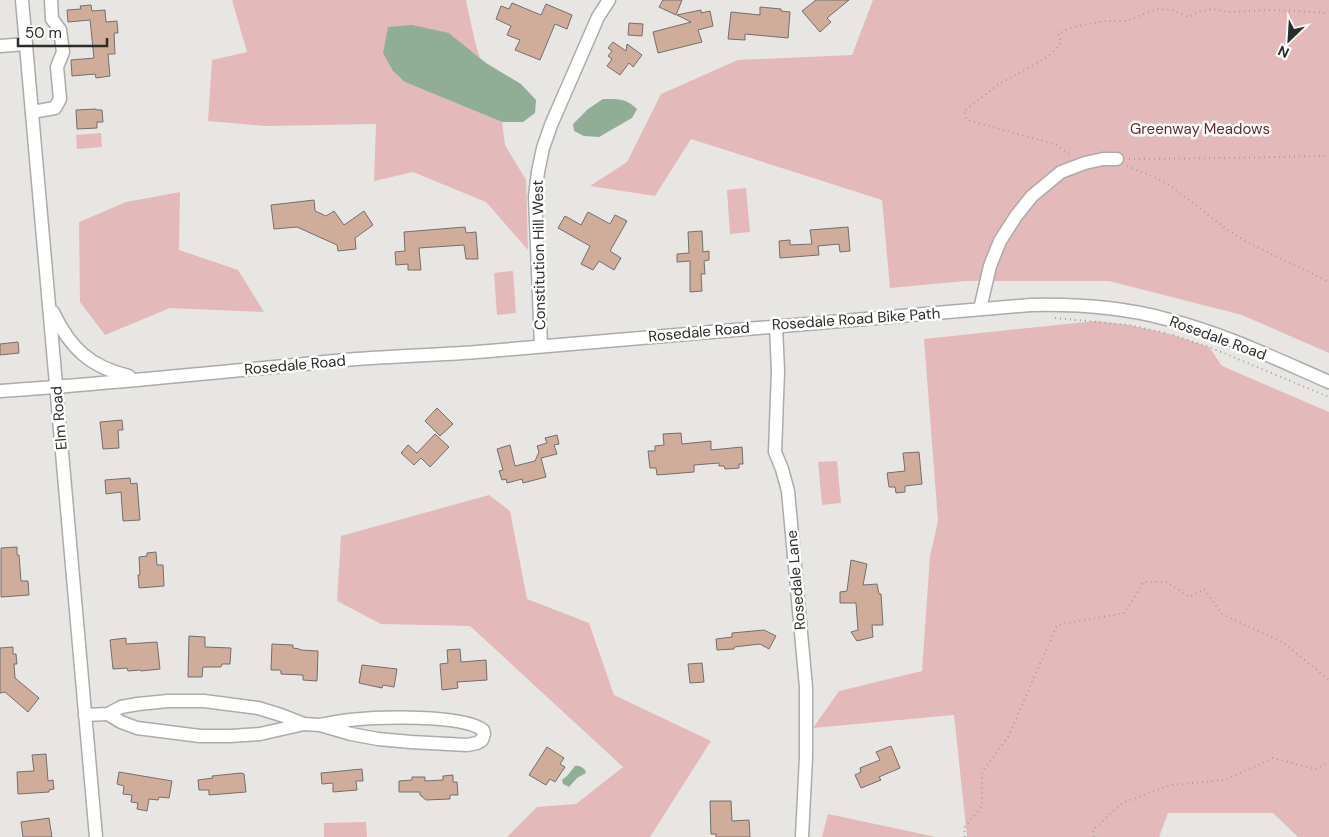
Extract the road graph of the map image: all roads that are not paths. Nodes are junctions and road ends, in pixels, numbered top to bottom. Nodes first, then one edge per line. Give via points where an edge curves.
1 (22, 0) edge
2 (51, 0) edge
3 (609, 0) edge
4 (26, 44) junction
5 (0, 46) edge
6 (32, 112) junction
7 (1120, 162) road end
8 (50, 306) junction
9 (980, 309) junction
10 (776, 326) junction
11 (541, 346) junction
12 (144, 378) junction
13 (1329, 382) edge
14 (56, 386) junction
15 (0, 391) edge
16 (108, 714) junction
17 (84, 715) junction
18 (304, 724) junction
19 (320, 725) junction
20 (96, 837) edge
21 (802, 837) edge

1 - 4 street, Elm Road
2 - 6 street via 52,19 60,30 63,52 57,67 60,99 55,108
3 - 11 street, Constitution Hill West via 598,17 551,125 538,172 535,196
4 - 5 street
4 - 6 street, Elm Road
6 - 8 street, Elm Road
7 - 9 street via 1103,159 1084,163 1061,172 1032,196 1000,241 990,266
8 - 12 street via 67,338 92,362 110,371
8 - 14 street, Elm Road
9 - 10 street, Rosedale Road
9 - 13 street, Rosedale Road via 1031,305 1095,306 1166,318 1232,340
10 - 11 street, Rosedale Road
10 - 21 street, Rosedale Lane via 775,452 788,491 806,687
11 - 12 street, Rosedale Road
12 - 14 street, Rosedale Road
14 - 15 street, Rosedale Road
14 - 17 street, Elm Road
16 - 17 street
16 - 18 street via 137,728 200,736 260,734
16 - 18 street via 121,707 138,704 204,701 258,708
17 - 20 street, Elm Road
18 - 19 street
19 - 19 street via 378,739 443,744 477,743 484,734 475,725 445,719 350,720

